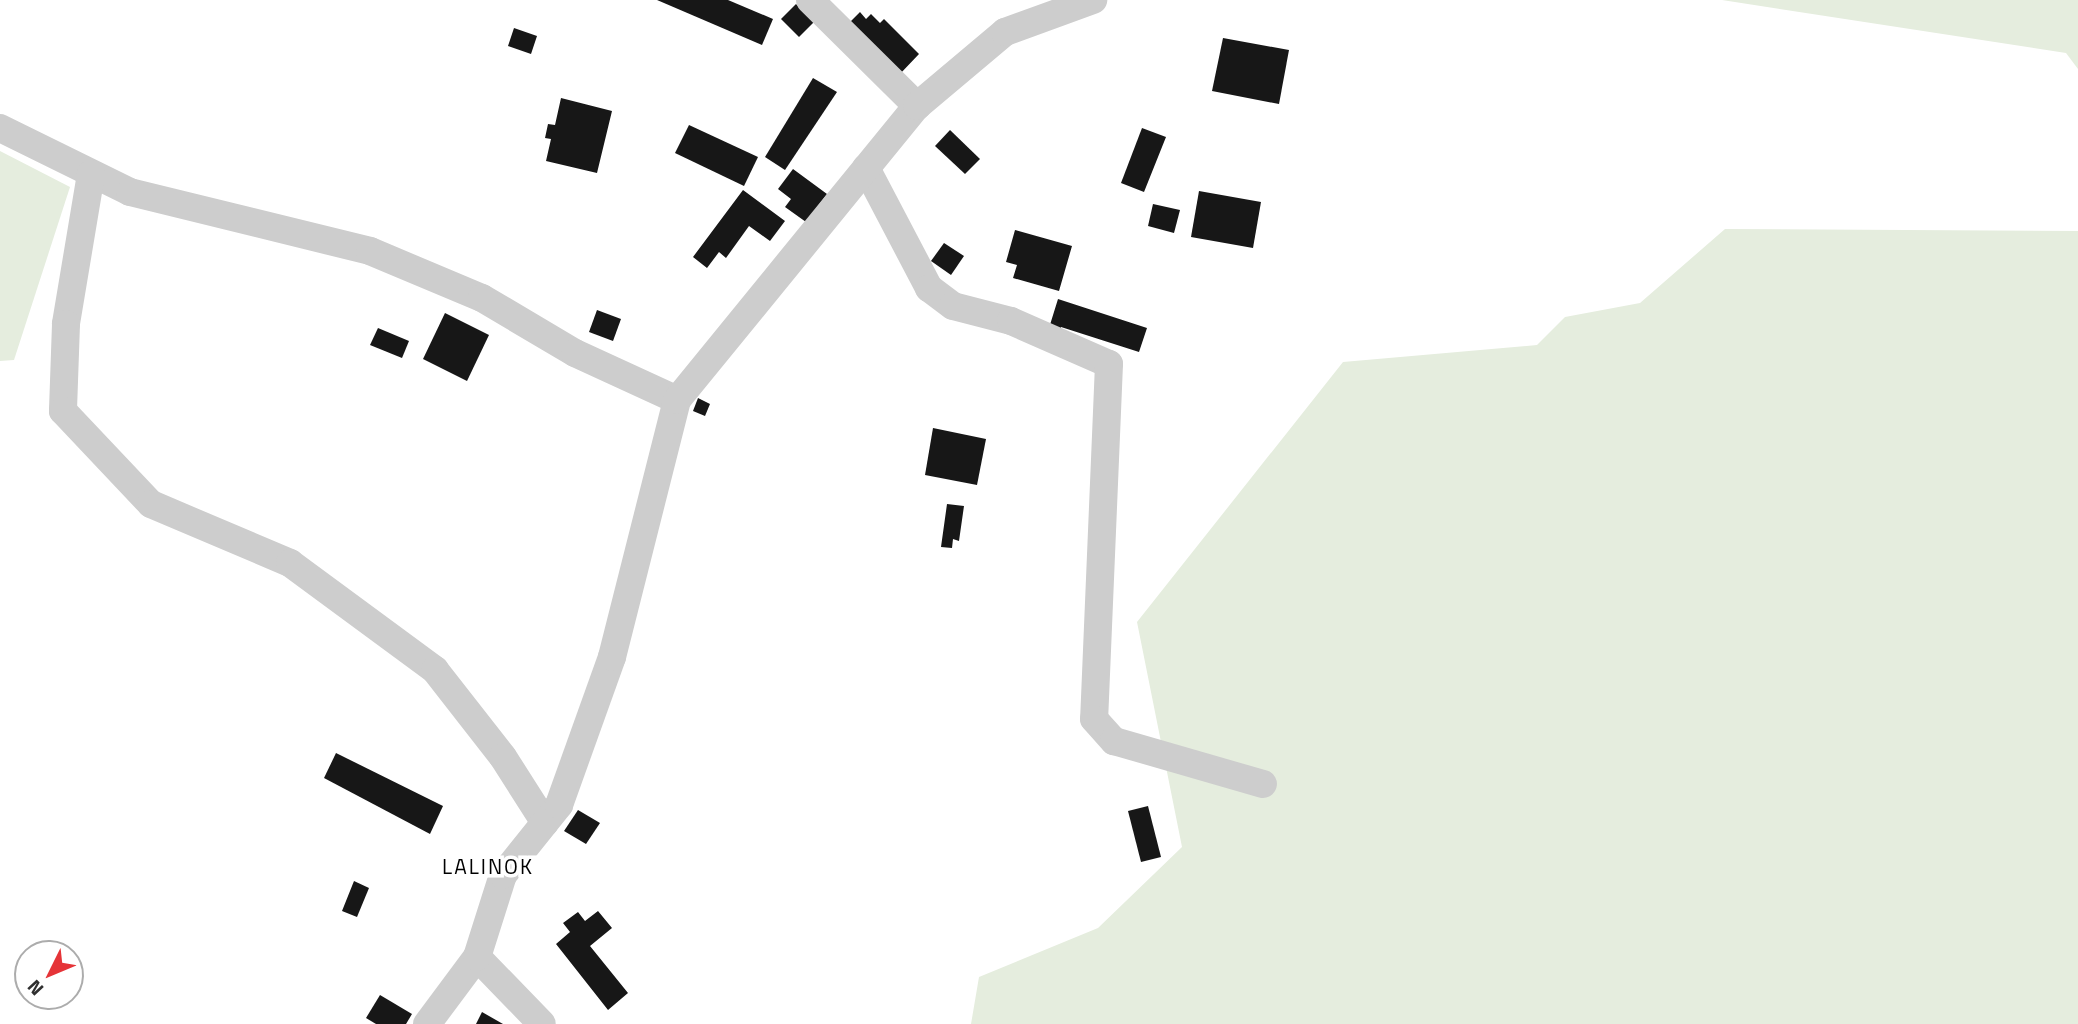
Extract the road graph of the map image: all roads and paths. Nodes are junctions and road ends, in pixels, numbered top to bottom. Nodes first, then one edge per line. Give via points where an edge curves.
1 (810, 0) edge
2 (1093, 0) edge
3 (917, 106) junction
4 (0, 128) edge
5 (866, 169) junction
6 (91, 174) junction
7 (677, 400) junction
8 (1263, 784) dead end
9 (545, 823) junction
10 (477, 957) junction
11 (427, 1024) edge
12 (542, 1024) edge

1 - 3 street
2 - 3 street via 1005,32
3 - 5 street
4 - 6 street
5 - 7 street
5 - 8 street via 929,288 953,306 1011,321 1110,364 1094,719 1114,741
6 - 7 street via 130,192 370,251 482,298 575,353
6 - 9 street via 65,324 63,411 151,504 290,563 435,670 503,757
7 - 9 street via 612,657 559,805
9 - 10 street via 503,875
10 - 11 street
10 - 12 street

